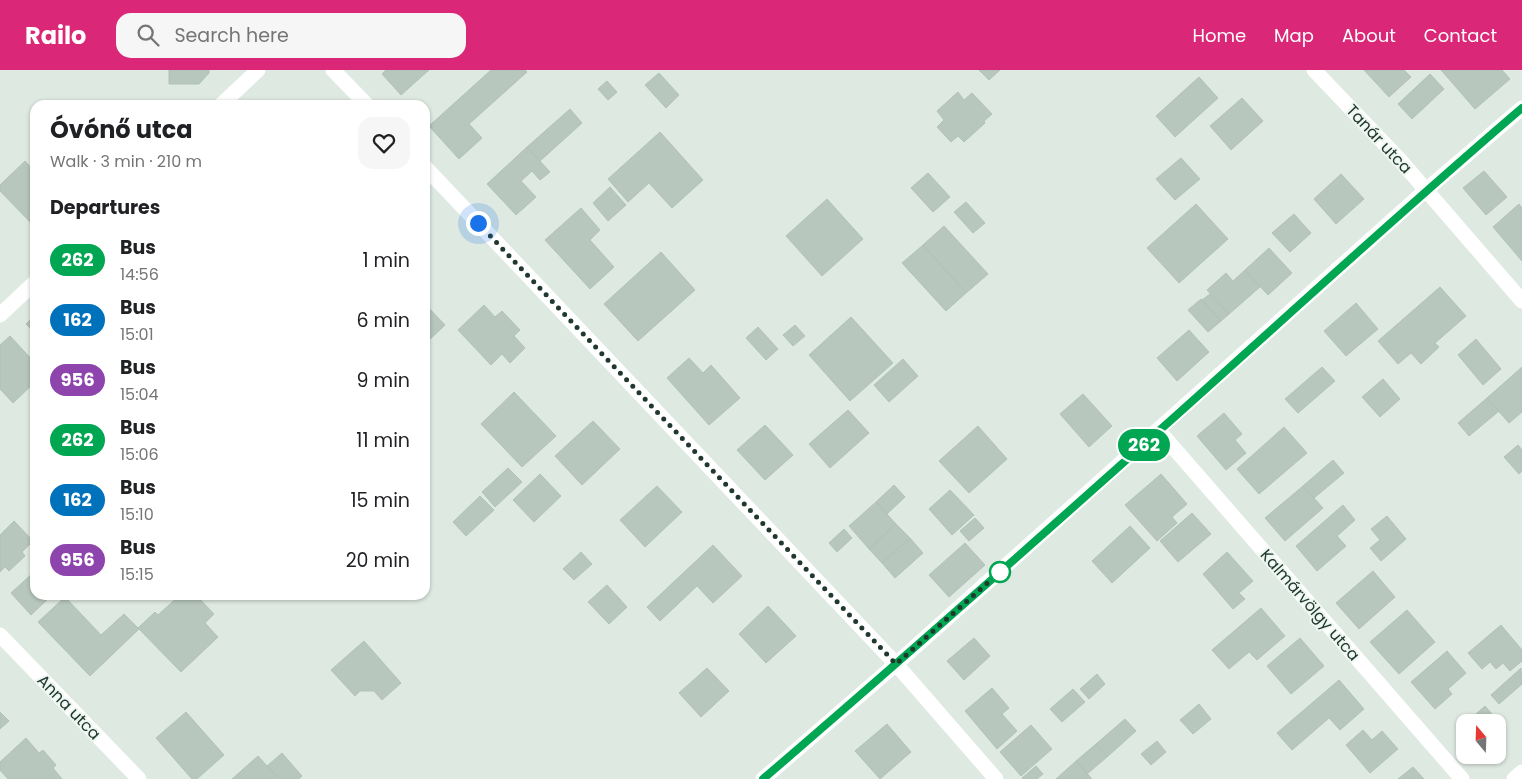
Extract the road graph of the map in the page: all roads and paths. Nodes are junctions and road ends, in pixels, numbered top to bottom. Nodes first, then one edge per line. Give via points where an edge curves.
1 (258, 70) edge
2 (333, 70) edge
3 (1314, 70) edge
4 (226, 100) edge
5 (361, 100) edge
6 (1522, 108) edge
7 (430, 172) edge
8 (1426, 190) junction
9 (30, 287) edge
10 (1522, 301) edge
11 (0, 315) edge
12 (1159, 431) junction
13 (0, 635) edge
14 (896, 664) junction
15 (1522, 772) edge
16 (139, 779) edge
17 (763, 779) edge
18 (996, 779) edge
19 (1462, 779) edge
20 (1514, 779) edge

1 - 4 street
2 - 5 street
3 - 8 street, Tanár utca
6 - 8 street
7 - 14 street
8 - 10 street, Tanár utca
8 - 12 street
9 - 11 street
12 - 14 street
12 - 19 street, Kalmárvölgy utca
13 - 16 street, Anna utca
14 - 17 street
14 - 18 street
15 - 20 street

